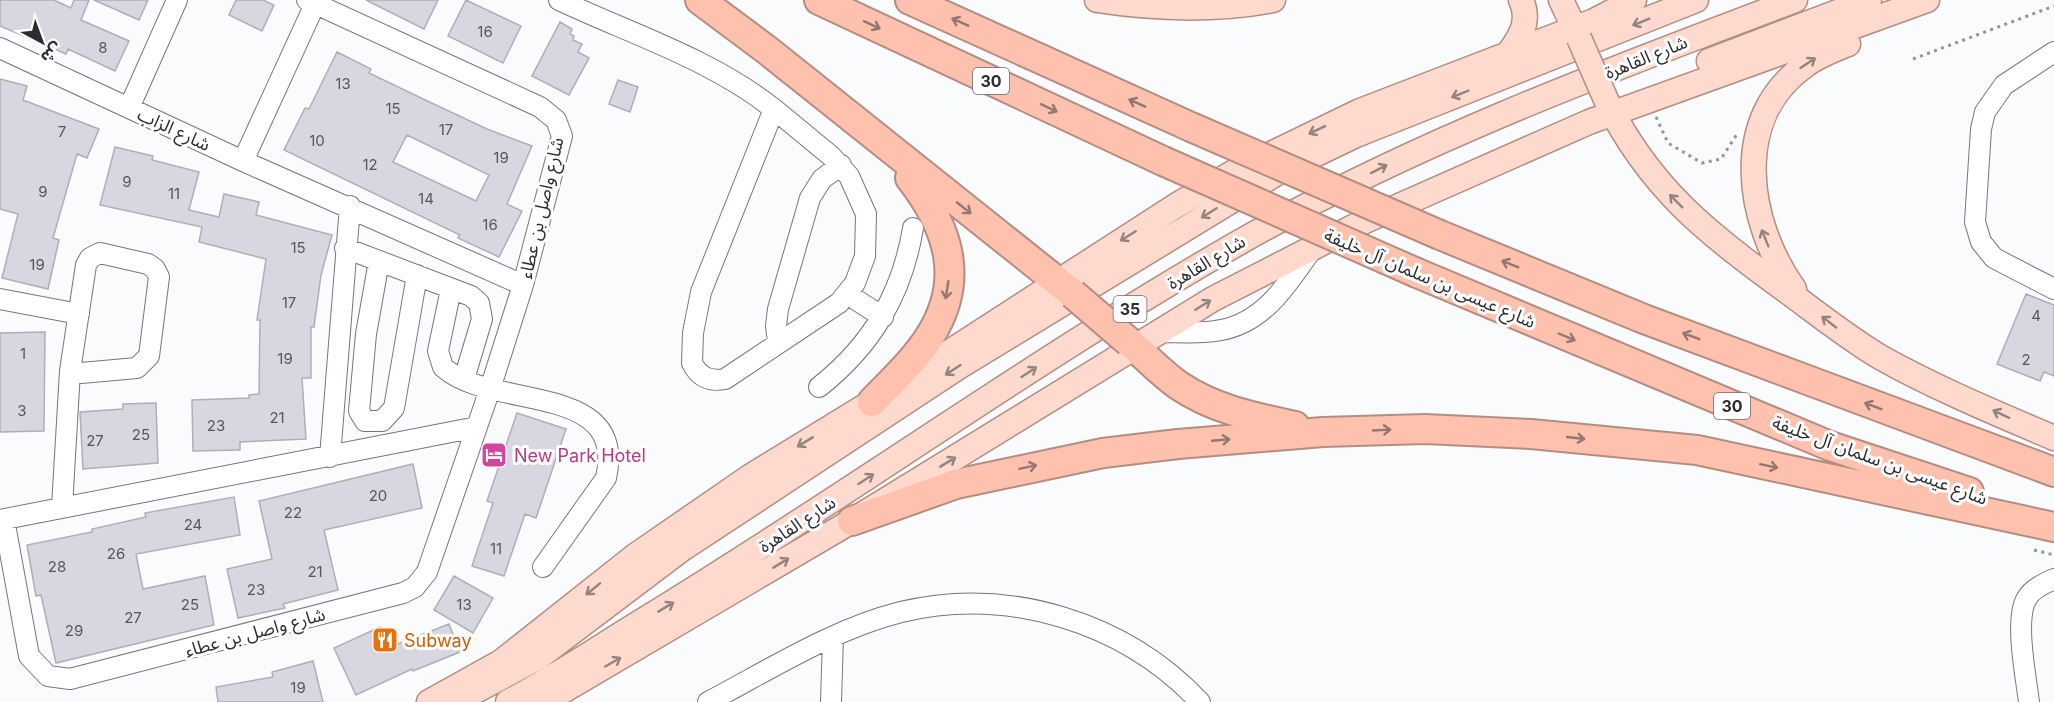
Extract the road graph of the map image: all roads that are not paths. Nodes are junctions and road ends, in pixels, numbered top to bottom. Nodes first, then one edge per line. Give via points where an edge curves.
1 (177, 0) edge
2 (559, 0) edge
3 (700, 0) edge
4 (819, 0) edge
5 (910, 0) edge
6 (1098, 0) edge
7 (1273, 0) edge
8 (1521, 0) edge
9 (1561, 0) edge
10 (1634, 0) edge
11 (1696, 0) edge
12 (1795, 0) edge
13 (1869, 0) edge
14 (1927, 0) edge
15 (1935, 0) edge
16 (311, 2) edge
17 (1577, 33) junction
18 (0, 48) edge
19 (2054, 52) edge
20 (1508, 54) junction
21 (1666, 93) junction
22 (129, 108) junction
23 (1610, 108) junction
24 (774, 109) junction
25 (885, 146) junction
26 (243, 161) junction
27 (841, 165) junction
28 (350, 206) junction
29 (913, 228) dead end
30 (1314, 246) junction
31 (345, 248) junction
32 (947, 248) junction
33 (910, 249) junction
34 (379, 261) junction
35 (417, 275) junction
36 (523, 285) junction
37 (1065, 287) junction
38 (451, 289) junction
39 (2054, 289) edge
40 (847, 294) junction
41 (0, 299) edge
42 (1807, 305) junction
43 (79, 315) junction
44 (883, 318) junction
45 (1160, 332) junction
46 (778, 342) junction
47 (1132, 345) junction
48 (70, 371) junction
49 (464, 378) junction
50 (819, 387) dead end
51 (490, 389) junction
52 (872, 402) junction
53 (477, 427) junction
54 (1323, 432) junction
55 (2054, 438) edge
56 (330, 456) junction
57 (2054, 472) edge
58 (62, 507) junction
59 (2, 520) edge
60 (852, 521) junction
61 (2054, 521) edge
62 (2054, 527) edge
63 (543, 567) dead end
64 (2054, 579) edge
65 (833, 637) junction
66 (577, 683) junction
67 (429, 702) edge
68 (455, 702) edge
69 (508, 702) edge
70 (544, 702) edge
71 (560, 702) edge
72 (708, 702) edge
73 (831, 702) edge
74 (1200, 702) edge
75 (2029, 702) edge

1 - 22 street
2 - 24 street via 728,76
3 - 25 highway
4 -> 61 highway, شارع عيسى بن سلمان آل خليفة / 30, bridge via 1163,161 1417,273 1830,446
57 -> 5 highway, 30, bridge via 1644,319 1440,235
6 - 7 main road via 1189,8
8 - 20 main road via 1526,12 1524,28
9 - 17 main road
10 - 17 main road
11 -> 68 main road, شارع القاهرة / 35 via 1356,135 1276,173 960,366 682,549 539,657
69 -> 12 main road, شارع القاهرة / 35 via 712,579 1062,351 1250,236 1389,164
13 - 21 main road via 1719,56
14 - 21 main road
42 -> 15 main road via 1775,260 1756,211 1753,163 1760,132 1776,94 1805,65 1885,29
16 - 26 street
16 - 36 street, شارع واصل بن عطاء via 540,107 556,120 562,136
17 - 20 main road
17 - 23 main road, bridge
18 - 22 street, شارع الزاب
19 - 39 street via 2004,85 1985,112 1975,222 1981,242 1994,258
20 -> 37 main road via 1370,106 1297,139 1187,200
21 - 23 main road
22 - 26 street, شارع الزاب
23 - 30 main road
42 -> 23 main road via 1723,244 1670,195 1645,168
24 - 27 street
24 - 46 street via 705,282 693,333 692,363 701,376 725,379
25 - 32 highway via 936,214
25 -> 37 highway
26 - 28 street, شارع الزاب
27 - 40 street via 862,201 867,228 861,270
27 - 46 street via 822,179 810,198 778,309
28 - 31 street
28 - 36 street, شارع الزاب
29 - 33 street
45 -> 30 main road
30 - 45 street via 1276,299 1244,321 1222,330
31 - 34 street
31 - 56 street
32 - 33 street
32 -> 52 highway via 948,285 939,321 919,351
33 - 44 street
34 - 35 street
34 - 35 street via 359,411 365,421 381,421 394,408
35 - 38 street
36 - 51 street, شارع واصل بن عطاء
37 - 47 highway, bridge
37 - 52 main road
38 - 49 street via 438,357 447,371
38 - 49 street via 475,299 483,314
40 - 44 street
40 - 46 street via 830,311
41 - 43 street
55 -> 42 main road via 1881,357
43 - 48 street
43 - 48 street via 90,258 100,254 155,269 159,277 149,356 137,368
44 - 50 street via 855,356
45 - 47 main road
47 - 54 highway via 1176,384 1217,406
60 -> 47 main road
48 - 58 street
49 - 51 street
51 - 53 street, شارع واصل بن عطاء
51 - 63 street via 573,408 596,424 608,450 609,464 599,490
52 -> 67 main road via 751,476 635,556 501,662
53 - 56 street
53 - 59 street, شارع واصل بن عطاء via 427,572 415,587 70,680 48,676 29,657
60 -> 54 highway via 956,484 1065,459 1178,444
54 -> 62 highway via 1478,430 1697,450
56 - 58 street
58 - 59 street
66 -> 60 main road
64 - 75 street via 2027,597 2021,615
65 - 72 street
65 - 73 street
65 - 74 street via 899,613 939,605 971,603 1034,610 1065,617 1121,640 1171,675
66 - 70 main road
66 - 71 street

